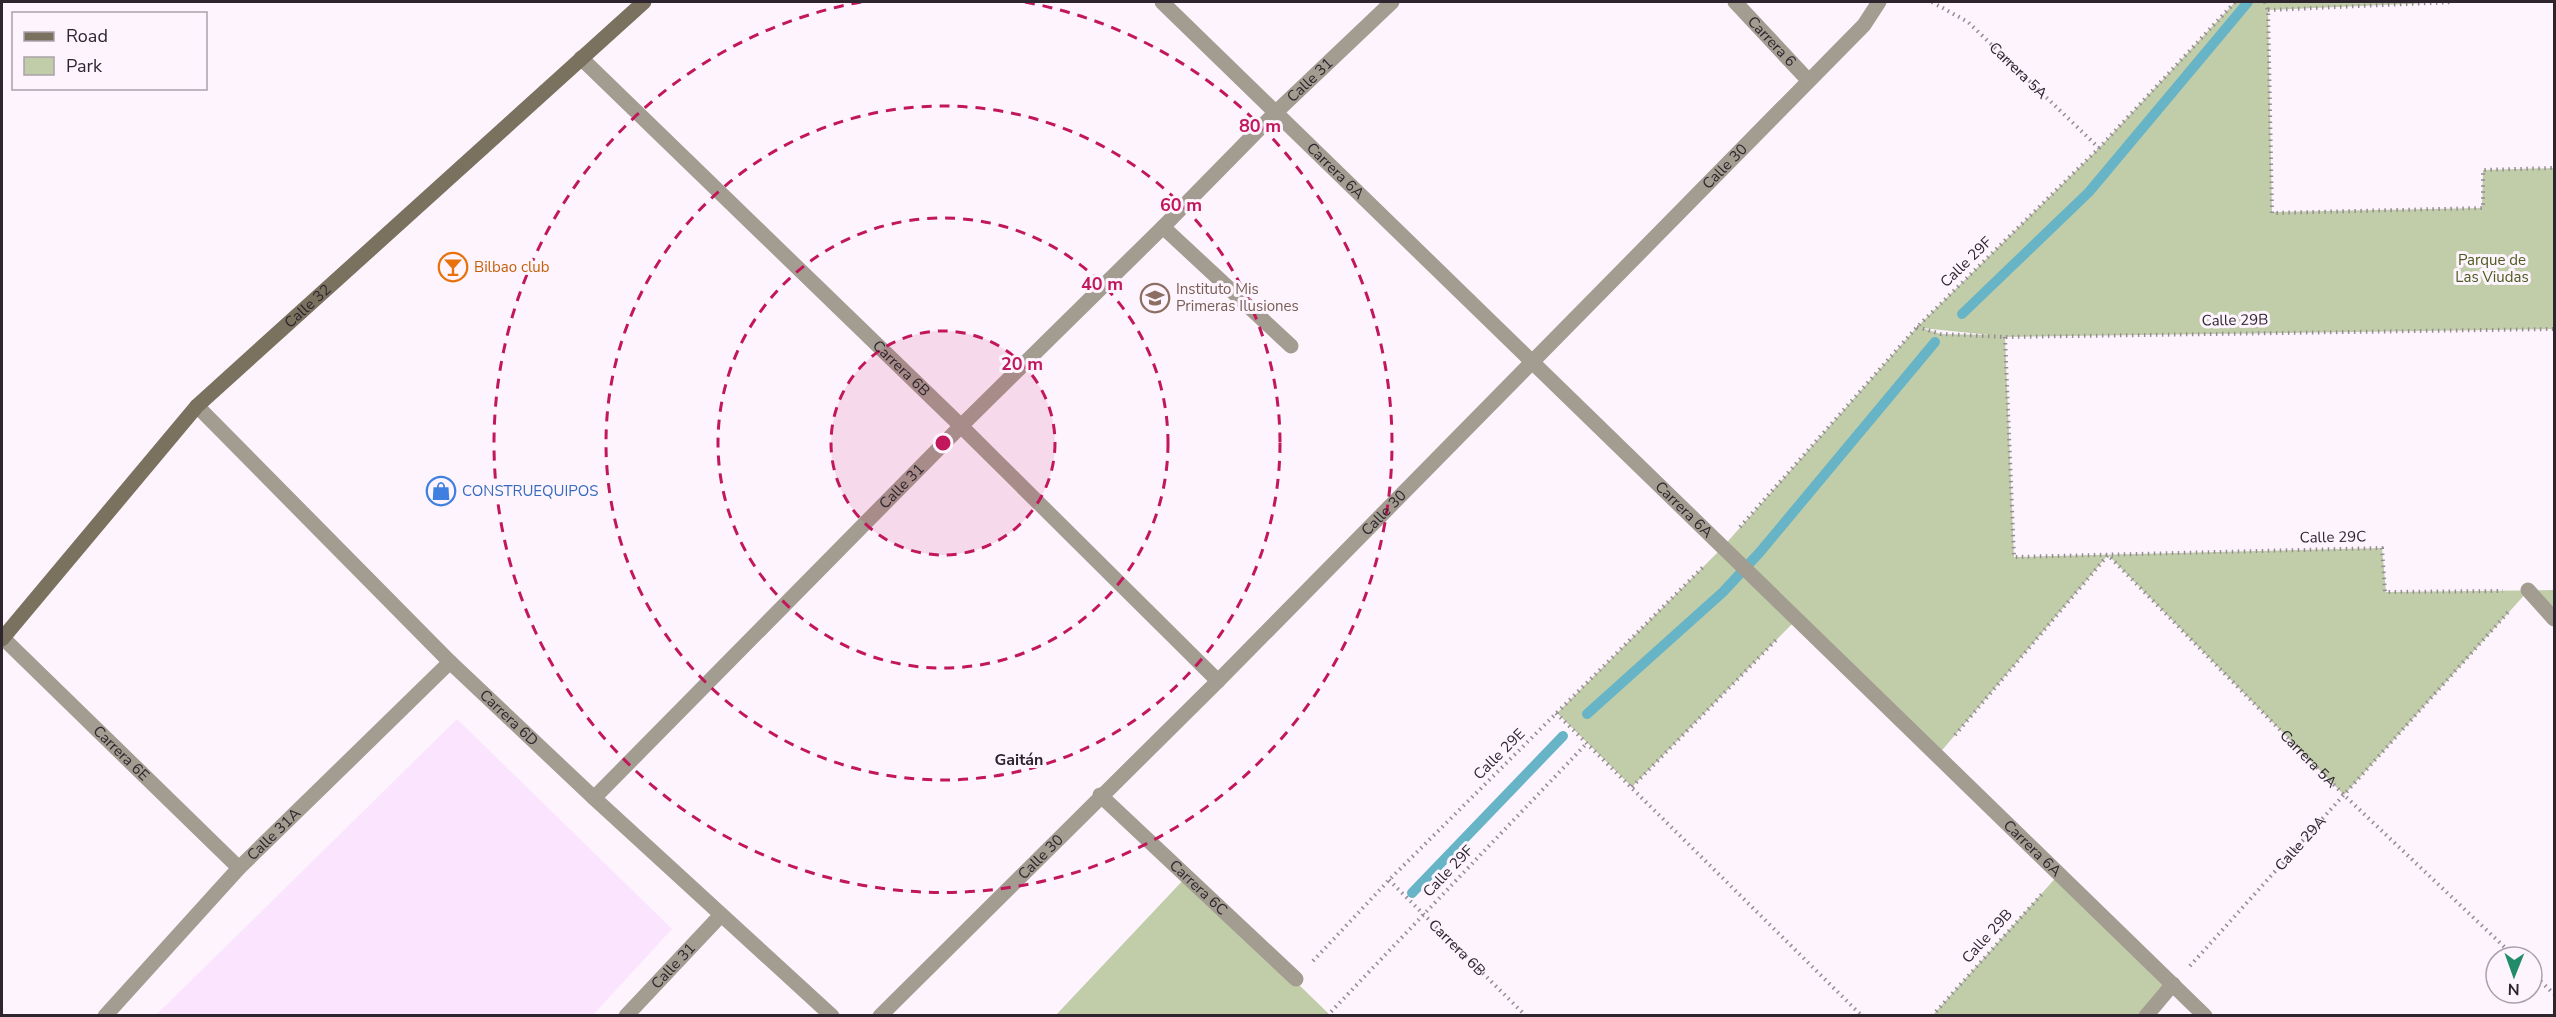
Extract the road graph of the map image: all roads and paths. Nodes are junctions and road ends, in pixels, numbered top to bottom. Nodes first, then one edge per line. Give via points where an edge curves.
1 (644, 2) edge
2 (1162, 2) edge
3 (1392, 2) edge
4 (1735, 2) edge
5 (1879, 2) edge
6 (1932, 2) edge
7 (2235, 2) edge
8 (2265, 2) edge
9 (2453, 2) edge
10 (2268, 10) junction
11 (581, 58) junction
12 (1808, 80) junction
13 (1275, 113) junction
14 (2099, 148) junction
15 (2554, 168) edge
16 (1163, 227) junction
17 (1917, 327) junction
18 (2554, 328) edge
19 (2005, 337) junction
20 (1291, 346) dead end
21 (1531, 362) junction
22 (197, 406) junction
23 (961, 426) junction
24 (1726, 552) junction
25 (2108, 555) junction
26 (2528, 590) junction
27 (2554, 619) edge
28 (1796, 620) junction
29 (2, 638) edge
30 (450, 662) junction
31 (1218, 681) junction
32 (1557, 713) junction
33 (1587, 743) junction
34 (1938, 755) junction
35 (1632, 787) junction
36 (1100, 795) junction
37 (2344, 795) junction
38 (594, 798) junction
39 (239, 868) junction
40 (2060, 873) junction
41 (1389, 880) junction
42 (721, 915) junction
43 (1423, 915) junction
44 (2502, 945) edge
45 (1296, 979) joint
46 (2173, 984) junction
47 (105, 1016) edge
48 (626, 1016) edge
49 (832, 1016) edge
50 (880, 1016) edge
51 (1327, 1016) edge
52 (1526, 1016) edge
53 (1862, 1016) edge
54 (1932, 1016) edge
55 (2146, 1016) edge
56 (2205, 1016) edge

1 - 11 main road, Calle 32
2 - 13 street, Carrera 6A
3 - 13 street, Calle 31
4 - 12 street, Carrera 6
5 - 12 street, Calle 30 via 1864,26
6 - 14 path, Carrera 5A via 1968,22
7 - 14 path, Calle 29F
8 - 10 path
9 - 10 path
10 - 15 path via 2272,213 2483,208 2483,170
11 - 22 main road, Calle 32
11 - 23 street, Carrera 6B
12 - 21 street, Calle 30
13 - 16 street, Calle 31
13 - 21 street, Carrera 6A
14 - 17 path, Calle 29F
16 - 20 street
16 - 23 street, Calle 31
17 - 19 path, Calle 29B via 1941,334
17 - 24 path, Calle 29F
18 - 19 path, Calle 29B
19 - 25 path, Calle 29C via 2014,557
21 - 24 street, Carrera 6A
21 - 31 street, Calle 30
22 - 29 main road, Calle 32
22 - 30 street, Carrera 6D
23 - 31 street, Carrera 6B
23 - 38 street, Calle 31
24 - 28 street, Carrera 6A
24 - 32 path, Calle 29E
25 - 26 path, Calle 29C via 2382,548 2385,592
25 - 34 path
25 - 37 path, Carrera 5A
26 - 27 street
26 - 37 path, Calle 29A
28 - 34 street, Carrera 6A
28 - 35 path
29 - 39 street, Carrera 6E
30 - 38 street, Carrera 6D
30 - 39 street, Calle 31A
31 - 36 street, Calle 30
32 - 33 path
32 - 41 path, Calle 29E
33 - 35 path
33 - 43 path, Calle 29F
34 - 40 street, Carrera 6A
35 - 53 path
36 - 45 street, Carrera 6C
36 - 50 street, Calle 30
37 - 44 path, Carrera 5A
37 - 46 path, Calle 29A
38 - 42 street, Carrera 6D
39 - 47 street, Calle 31A
40 - 46 street, Carrera 6A
40 - 54 path, Calle 29B
41 - 43 path, Carrera 6B
41 - 45 path, Calle 29E
42 - 48 street, Calle 31
42 - 49 street, Carrera 6D
43 - 51 path, Calle 29F
43 - 52 path, Carrera 6B
46 - 55 street
46 - 56 street, Carrera 6A

